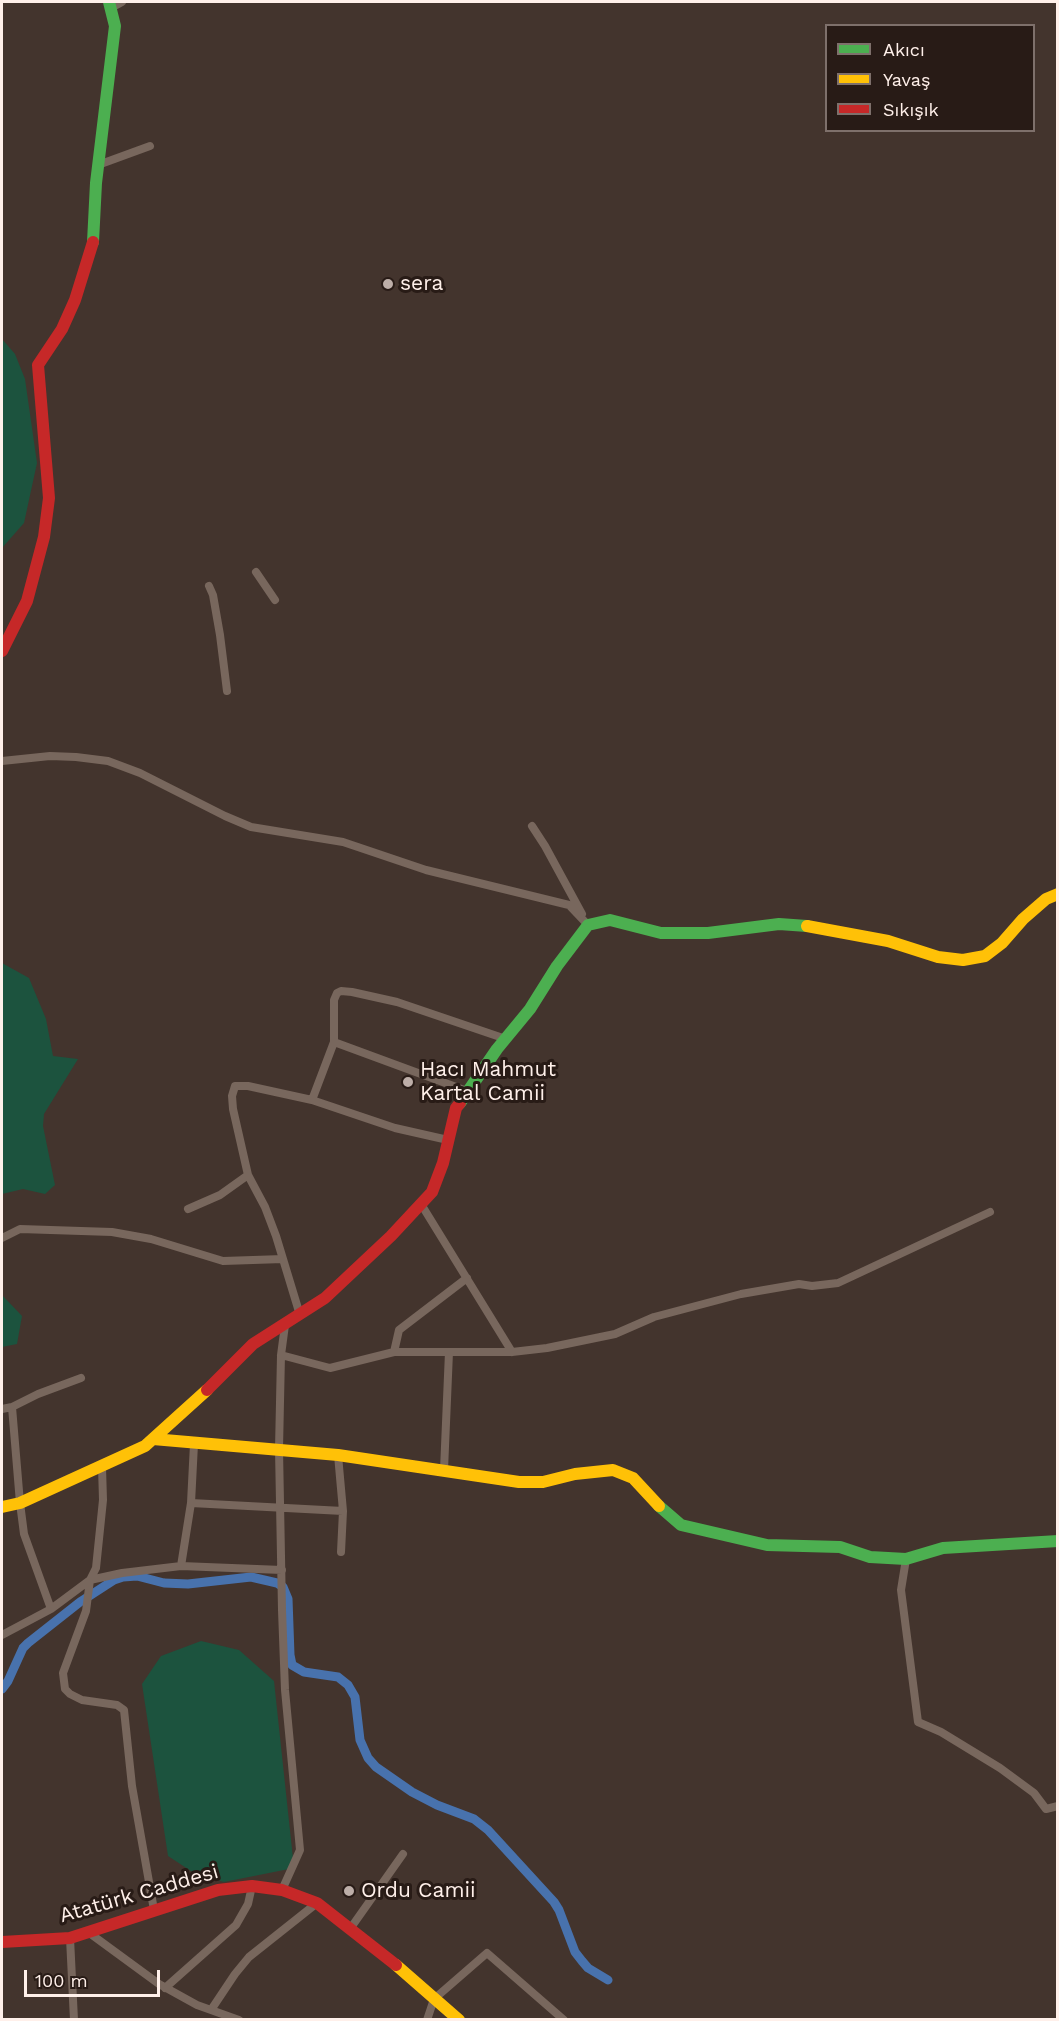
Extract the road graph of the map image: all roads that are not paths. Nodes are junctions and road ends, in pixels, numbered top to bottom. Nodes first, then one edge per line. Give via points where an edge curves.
1 (122, 2) edge
2 (110, 5) edge
3 (150, 147) dead end
4 (98, 165) junction
5 (256, 572) dead end
6 (209, 586) dead end
7 (275, 600) dead end
8 (2, 651) edge
9 (227, 691) dead end
10 (2, 760) edge
11 (532, 826) dead end
12 (1058, 894) edge
13 (588, 925) junction
14 (506, 1039) junction
15 (334, 1042) junction
16 (467, 1091) junction
17 (312, 1100) junction
18 (448, 1140) junction
19 (248, 1175) junction
20 (421, 1204) junction
21 (188, 1209) dead end
22 (990, 1212) dead end
23 (2, 1238) edge
24 (283, 1259) junction
25 (467, 1278) junction
26 (300, 1315) junction
27 (285, 1325) junction
28 (394, 1352) junction
29 (449, 1352) junction
30 (512, 1352) junction
31 (281, 1354) junction
32 (81, 1378) dead end
33 (12, 1407) junction
34 (2, 1408) edge
35 (153, 1439) junction
36 (194, 1444) junction
37 (279, 1449) junction
38 (338, 1455) junction
39 (102, 1467) junction
40 (444, 1470) junction
41 (20, 1503) junction
42 (191, 1503) junction
43 (2, 1507) edge
44 (281, 1508) junction
45 (343, 1511) junction
46 (1058, 1541) edge
47 (341, 1552) dead end
48 (906, 1559) junction
49 (181, 1566) junction
50 (282, 1570) junction
51 (90, 1580) junction
52 (51, 1609) junction
53 (2, 1635) edge
54 (1058, 1806) edge
55 (403, 1854) dead end
56 (252, 1886) junction
57 (282, 1890) junction
58 (317, 1903) junction
59 (154, 1910) junction
60 (350, 1929) junction
61 (88, 1932) junction
62 (70, 1938) junction
63 (2, 1942) edge
64 (165, 1988) junction
65 (434, 1999) junction
66 (211, 2010) junction
67 (74, 2019) edge
68 (239, 2019) edge
69 (427, 2019) edge
70 (459, 2019) edge
71 (564, 2019) edge

1 - 2 street
2 - 4 street via 115,26
3 - 4 street
4 - 8 street via 93,242 75,300 62,329 38,365 49,498 44,537 27,601
5 - 7 street
6 - 9 street
10 - 13 street via 50,756 108,761 140,772 251,827 343,842 426,870 569,905
11 - 13 street
12 - 13 street via 1046,899 985,956 963,960 817,927 779,924 708,933 661,933 610,920
13 - 14 street
14 - 15 street via 397,1002 340,991 334,1000
14 - 16 street
15 - 16 street
15 - 17 street
16 - 18 street via 456,1108
17 - 18 street via 395,1128
17 - 19 street via 235,1086 233,1109
18 - 20 street via 432,1192
19 - 21 street via 220,1195
19 - 24 street via 265,1207
20 - 25 street
20 - 26 street via 333,1291
22 - 30 street via 838,1282 741,1294 654,1317 615,1334
23 - 24 street via 20,1229 112,1232 151,1239 223,1261
24 - 26 street
25 - 28 street via 399,1330
25 - 30 street
26 - 27 street
27 - 31 street
27 - 35 street via 253,1344
28 - 29 street
28 - 31 street via 330,1368
29 - 30 street
29 - 40 street
31 - 37 street
32 - 33 street
33 - 34 street
33 - 41 street
35 - 36 street
35 - 39 street
36 - 37 street
36 - 42 street
37 - 38 street
37 - 44 street
38 - 40 street
38 - 45 street
39 - 41 street
39 - 51 street via 96,1568
40 - 48 street via 543,1482 613,1470 633,1478 681,1526 767,1545 840,1547 870,1557
41 - 43 street
41 - 52 street via 24,1534
42 - 44 street
42 - 49 street
44 - 45 street
44 - 50 street
45 - 47 street
46 - 48 street via 943,1548
48 - 54 street via 901,1590 918,1722 1000,1768 1034,1793 1046,1809
49 - 50 street
49 - 51 street
50 - 57 street via 285,1690 300,1850
51 - 52 street
51 - 59 street via 87,1611 63,1672 65,1689 82,1700 117,1705 124,1710 132,1786
52 - 53 street
55 - 60 street
56 - 57 street, Atatürk Caddesi
56 - 59 street, Atatürk Caddesi via 218,1890
56 - 64 street via 248,1904 236,1925
57 - 58 street, Atatürk Caddesi
58 - 60 street, Atatürk Caddesi
58 - 66 street via 249,1957
59 - 61 street, Atatürk Caddesi
60 - 65 street, Atatürk Caddesi via 410,1975
61 - 62 street, Atatürk Caddesi
61 - 64 street
62 - 63 street, Atatürk Caddesi
62 - 67 street
64 - 66 street
65 - 69 street
65 - 70 street, Atatürk Caddesi
65 - 71 street via 487,1953
66 - 68 street

